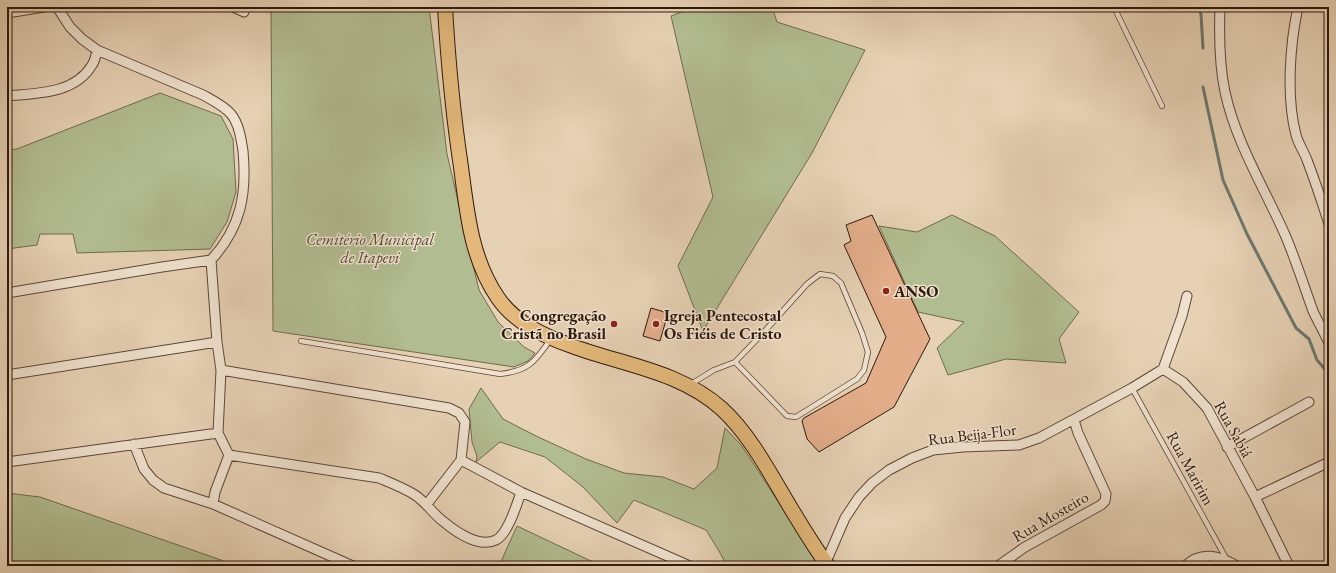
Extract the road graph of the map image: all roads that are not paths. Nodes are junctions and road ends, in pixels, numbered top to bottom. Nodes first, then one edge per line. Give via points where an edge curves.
1 (44, 7) edge
2 (57, 7) edge
3 (233, 7) edge
4 (445, 7) edge
5 (1088, 7) edge
6 (1114, 7) edge
7 (1220, 7) edge
8 (1298, 7) edge
9 (1083, 9) dead end
10 (244, 12) dead end
11 (7, 13) edge
12 (97, 50) junction
13 (7, 96) edge
14 (1162, 106) dead end
15 (1329, 224) edge
16 (211, 260) junction
17 (7, 292) edge
18 (1186, 296) dead end
19 (551, 338) junction
20 (301, 341) dead end
21 (217, 342) junction
22 (1329, 343) edge
23 (735, 362) junction
24 (1163, 369) junction
25 (221, 370) junction
26 (7, 374) edge
27 (688, 386) junction
28 (1132, 388) junction
29 (1309, 402) dead end
30 (1074, 420) junction
31 (218, 433) junction
32 (134, 444) junction
33 (1227, 447) junction
34 (229, 455) junction
35 (461, 460) junction
36 (7, 462) edge
37 (1329, 462) edge
38 (521, 492) junction
39 (1255, 497) junction
40 (213, 504) junction
41 (427, 504) junction
42 (1228, 561) junction
43 (827, 564) edge
44 (353, 566) edge
45 (690, 566) edge
46 (998, 566) edge
47 (1184, 566) edge
48 (1237, 566) edge
49 (1289, 566) edge

1 - 11 street
2 - 12 street via 70,27
3 - 10 street
4 - 19 main road via 453,110 473,243 481,267 498,299 513,315
5 - 9 lane
6 - 14 lane
7 - 22 street via 1223,77 1234,121
8 - 15 street via 1294,26 1292,108 1296,136 1320,193
12 - 13 street via 93,64 74,83 59,89
12 - 16 street via 203,95 231,114 237,124 244,160 242,206 232,232 222,249
16 - 17 street
16 - 21 street
18 - 24 street via 1182,316
19 - 20 lane via 541,354 529,366 500,374
19 - 27 main road via 584,351 650,370
21 - 25 street
21 - 26 street
23 - 23 lane via 807,284 820,274 833,276 842,283 868,352 864,370 858,379 796,417 787,416
23 - 27 lane via 714,370
24 - 28 street
24 - 33 street, Rua Sabiá via 1183,382 1207,408
25 - 31 street
25 - 35 street via 449,408 459,413 465,422
27 - 43 main road via 722,409 743,432
28 - 30 street
28 - 42 lane, Rua Maririm
29 - 33 street
30 - 43 street, Rua Beija-Flor via 1019,445 933,450 889,470 872,483 845,518
30 - 46 street, Rua Mosteiro via 1106,494 1105,501 1025,547
31 - 32 street
31 - 34 street
32 - 36 street
32 - 40 street via 144,469 153,480 164,488
33 - 39 street, Rua Sabiá
34 - 40 street
34 - 41 street via 379,478 414,494
35 - 38 street
35 - 41 street
37 - 39 street
38 - 41 street via 505,530 497,540 485,543 472,539 443,521
38 - 45 street
39 - 49 street, Rua Sabiá
40 - 44 street
42 - 47 street via 1217,556 1205,556
42 - 48 street

